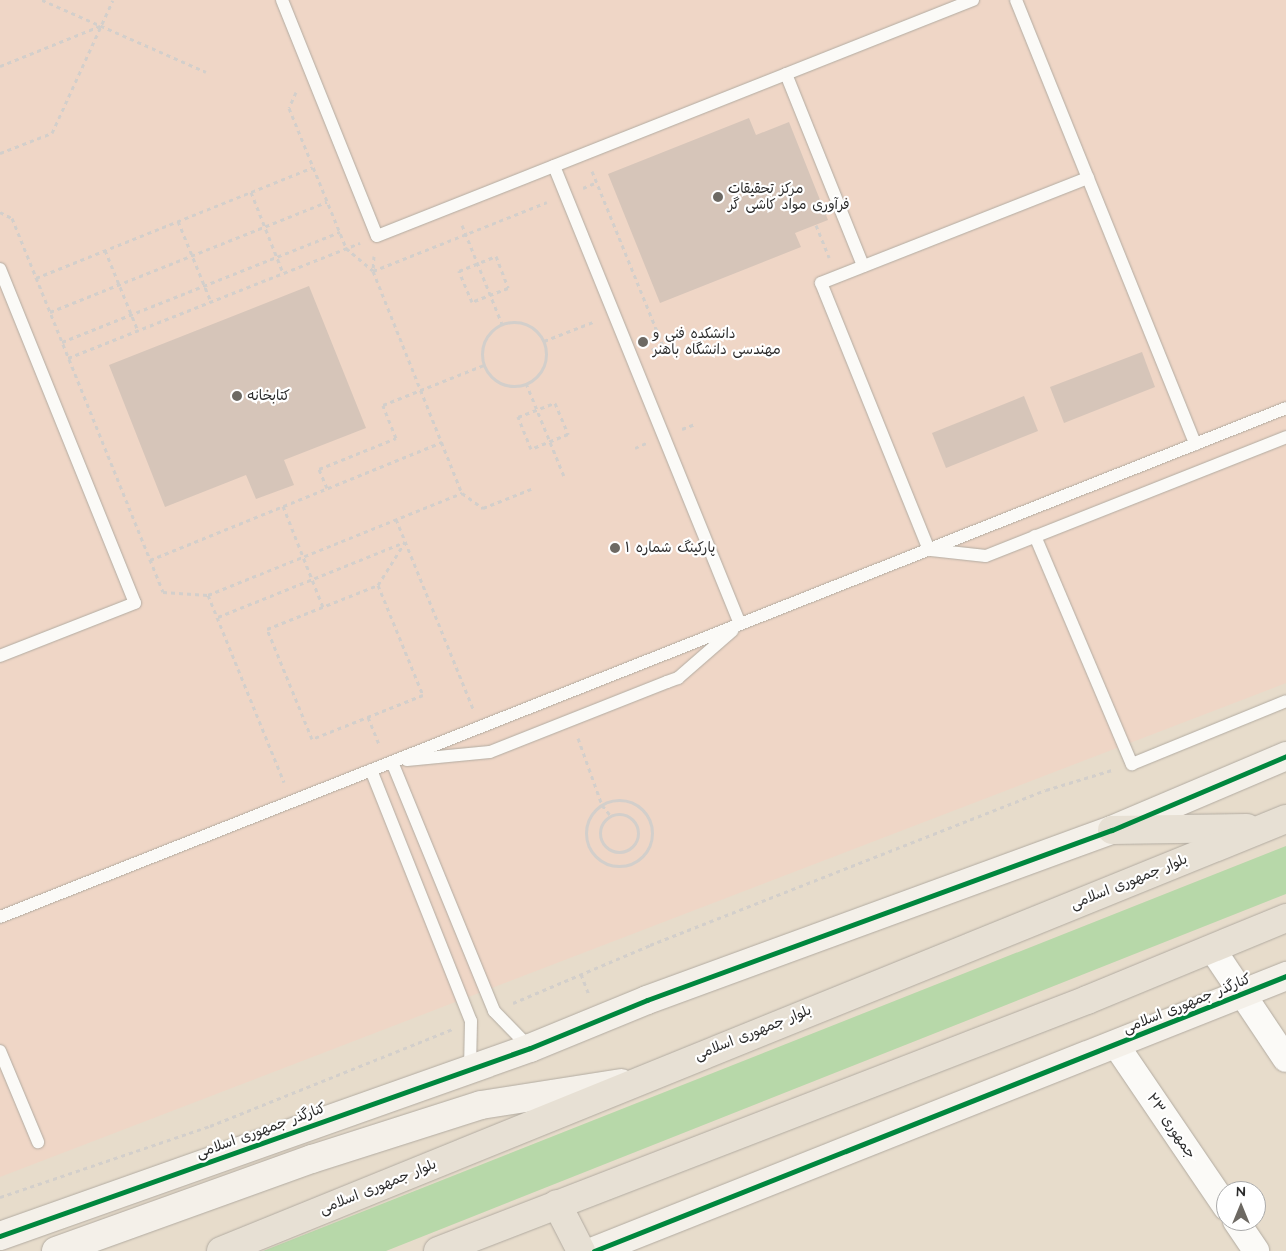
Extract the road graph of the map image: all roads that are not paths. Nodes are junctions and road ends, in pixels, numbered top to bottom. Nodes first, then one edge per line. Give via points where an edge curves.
1 (282, 0) edge
2 (973, 0) edge
3 (1016, 0) edge
4 (786, 74) junction
5 (554, 166) junction
6 (1088, 178) junction
7 (863, 266) junction
8 (0, 269) edge
9 (1286, 408) edge
10 (1286, 437) edge
11 (1196, 444) junction
12 (1035, 536) junction
13 (929, 550) junction
14 (740, 624) junction
15 (0, 656) edge
16 (1286, 702) edge
17 (1286, 756) edge
18 (390, 763) junction
19 (371, 770) junction
20 (1274, 823) edge
21 (1112, 830) junction
22 (0, 917) edge
23 (1286, 918) edge
24 (1214, 950) junction
25 (1286, 976) edge
26 (1243, 993) junction
27 (1116, 1045) junction
28 (530, 1048) junction
29 (0, 1051) edge
30 (1286, 1059) edge
31 (470, 1068) junction
32 (635, 1081) junction
33 (38, 1142) dead end
34 (1216, 1192) edge
35 (557, 1204) junction
36 (1243, 1231) edge
37 (0, 1236) edge
38 (56, 1251) edge
39 (221, 1251) edge
40 (438, 1251) edge
41 (581, 1251) edge
42 (594, 1251) edge
43 (1256, 1251) edge

1 - 5 lane via 377,236
2 - 4 lane
3 - 6 lane
4 - 5 lane
4 - 7 lane
5 - 14 lane
6 - 7 lane
6 - 11 lane
7 - 13 lane via 821,283
8 - 15 lane via 135,602
9 - 11 lane
10 - 12 lane
11 - 13 lane
12 - 13 lane via 986,556
12 - 16 lane via 1132,764
13 - 14 lane
14 - 18 lane
14 - 18 lane via 678,678 490,752
17 - 21 street, کنارگذر جمهوری اسلامی
18 - 19 lane
18 - 28 lane via 494,1011
19 - 22 lane
19 - 31 lane via 471,1021
20 - 21 main road
20 - 32 main road, بلوار جمهوری اسلامی
21 - 28 street, کنارگذر جمهوری اسلامی via 656,996
23 - 24 main road
24 - 26 street
24 - 35 main road
25 - 26 street, کنارگذر جمهوری اسلامی
26 - 27 street, کنارگذر جمهوری اسلامی
26 - 30 street
27 - 34 street, ۲۳ جمهوری
27 - 42 street, کنارگذر جمهوری اسلامی
28 - 31 street, کنارگذر جمهوری اسلامی
29 - 33 lane
31 - 37 street, کنارگذر جمهوری اسلامی
32 - 38 street via 481,1105 312,1159
32 - 39 main road, بلوار جمهوری اسلامی
35 - 40 main road
35 - 41 main road
36 - 43 street

